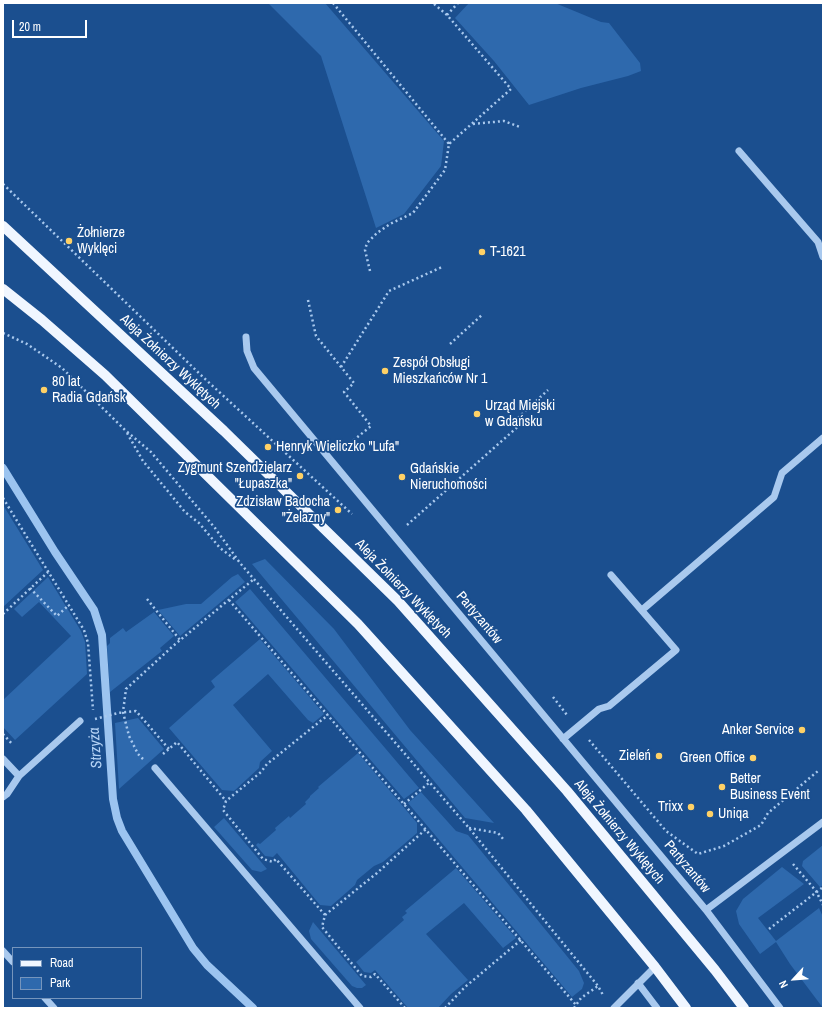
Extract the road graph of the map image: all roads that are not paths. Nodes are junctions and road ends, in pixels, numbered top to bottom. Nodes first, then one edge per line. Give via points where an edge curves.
1 (739, 151) dead end
2 (3, 226) edge
3 (823, 257) edge
4 (3, 289) edge
5 (246, 337) dead end
6 (823, 438) edge
7 (611, 575) dead end
8 (642, 610) junction
9 (80, 721) dead end
10 (564, 739) junction
11 (3, 759) edge
12 (152, 767) road end
13 (19, 776) junction
14 (3, 798) edge
15 (823, 822) edge
16 (706, 910) junction
17 (655, 967) junction
18 (638, 983) junction
19 (46, 999) edge
20 (54, 1008) edge
21 (360, 1008) edge
22 (614, 1008) edge
23 (657, 1008) edge
24 (686, 1008) edge
25 (744, 1008) edge
26 (780, 1008) edge

1 - 3 street via 818,242
2 - 25 main road, Aleja Żołnierzy Wyklętych via 224,431 398,601 567,791
4 - 17 main road via 104,375 358,624 526,810
5 - 10 street, Partyzantów via 246,351 254,368
6 - 8 street via 782,473 774,497
7 - 8 street
8 - 10 street via 676,650 609,706 599,709
9 - 13 street
10 - 16 street, Partyzantów
11 - 13 street
12 - 21 street
13 - 14 street
15 - 16 street
16 - 26 street, Partyzantów
17 - 18 street
17 - 24 main road
18 - 22 street
18 - 23 street
19 - 20 street

